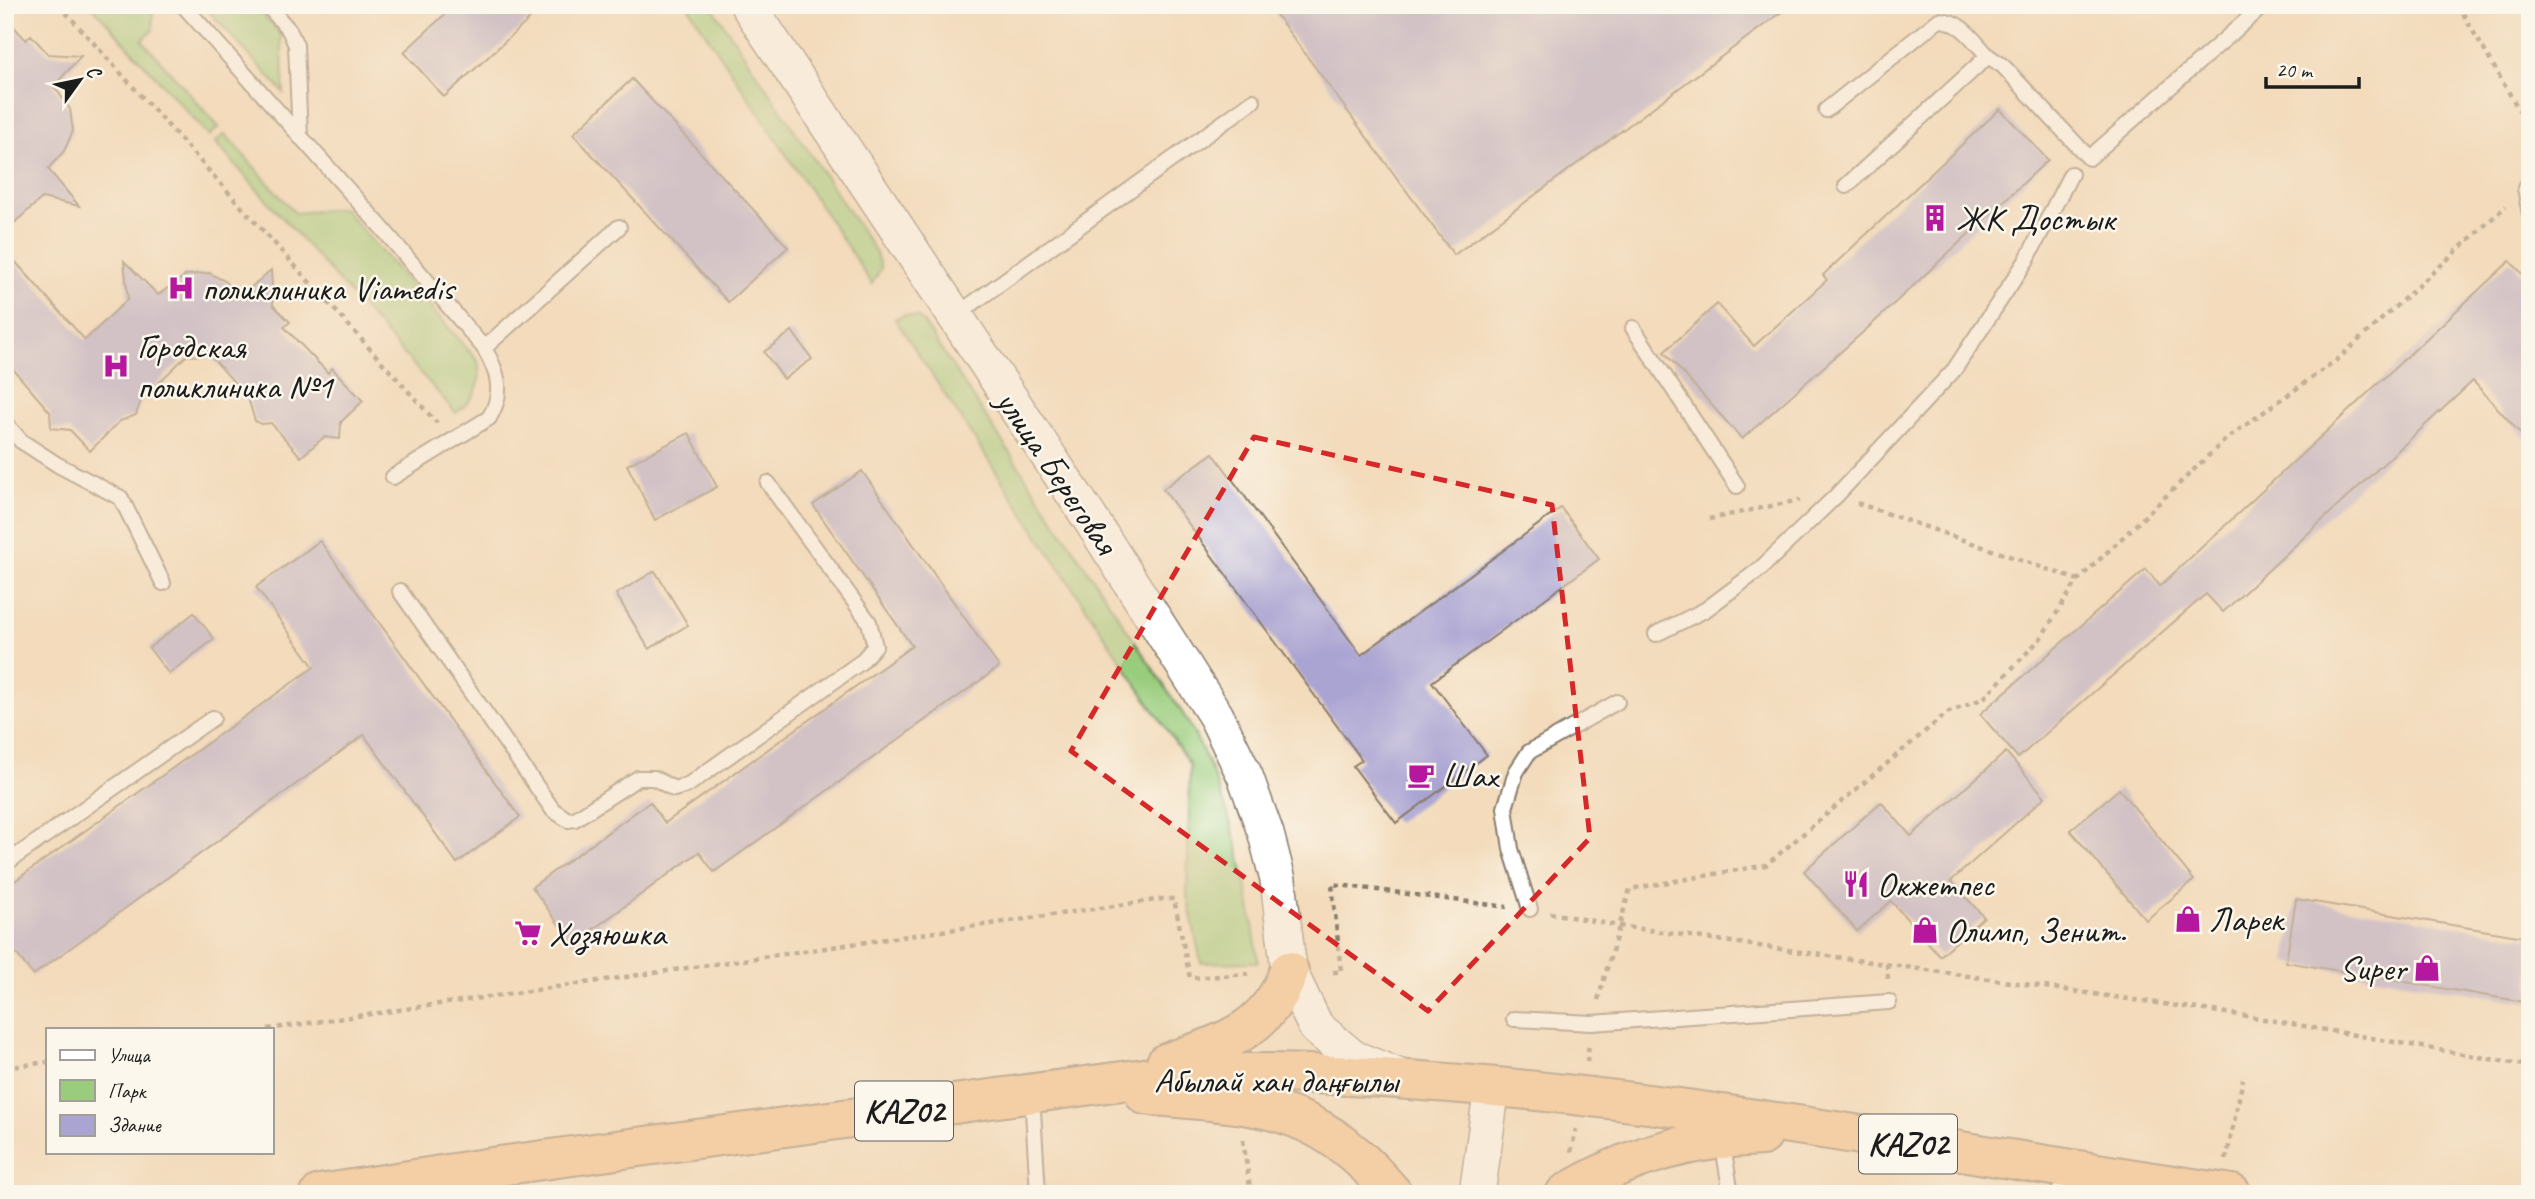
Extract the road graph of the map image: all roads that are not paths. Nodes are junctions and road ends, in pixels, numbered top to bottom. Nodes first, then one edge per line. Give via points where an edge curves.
1 (183, 5) edge
2 (267, 5) edge
3 (748, 5) edge
4 (2264, 5) edge
5 (1988, 57) junction
6 (1253, 101) dead end
7 (1826, 110) dead end
8 (300, 137) junction
9 (2071, 174) dead end
10 (2528, 184) edge
11 (1846, 186) dead end
12 (2530, 215) edge
13 (619, 227) dead end
14 (954, 317) junction
15 (1633, 328) dead end
16 (484, 348) junction
17 (5, 423) edge
18 (393, 478) dead end
19 (768, 483) dead end
20 (1737, 486) dead end
21 (163, 583) dead end
22 (400, 590) dead end
23 (1656, 634) dead end
24 (1617, 702) dead end
25 (213, 718) dead end
26 (5, 864) edge
27 (1530, 909) road end
28 (1276, 972) junction
29 (1889, 1002) dead end
30 (1514, 1019) dead end
31 (1409, 1080) junction
32 (1492, 1087) junction
33 (1076, 1088) junction
34 (1032, 1093) junction
35 (1719, 1127) junction
36 (2067, 1181) edge
37 (2226, 1193) edge
38 (320, 1194) edge
39 (1038, 1194) edge
40 (1393, 1194) edge
41 (1477, 1194) edge
42 (1565, 1194) edge
43 (1731, 1194) edge

1 - 8 lane
2 - 8 lane via 294,38
3 - 14 street, улица Береговая
4 - 5 lane via 2089,158 2003,66
5 - 7 lane via 1962,28 1939,20
5 - 11 lane
6 - 14 lane
8 - 16 lane
9 - 23 lane via 2026,261 1954,370 1760,569 1705,610
10 - 12 lane
13 - 16 lane
14 - 28 street, улица Береговая via 1216,716 1245,776 1278,880
15 - 20 lane
16 - 18 lane via 499,378 497,406 489,418
17 - 21 lane via 58,466 121,498
19 - 22 lane via 869,622 875,646 861,662 688,785 674,789 654,778 638,778 575,819 568,820 553,810
24 - 27 lane via 1529,752 1516,772 1505,808 1511,849
25 - 26 lane
28 - 31 street, улица Береговая via 1333,1044 1353,1058
28 - 33 highway via 1282,993 1271,1009 1240,1033 1160,1065
29 - 30 lane via 1592,1023
31 - 32 highway, Абылай хан даңғылы / KАZ02
31 - 33 highway, Абылай хан даңғылы / KАZ02 via 1308,1073 1198,1073
32 - 35 highway, Абылай хан даңғылы / KАZ02 via 1583,1094
32 - 41 street
33 - 34 highway, Абылай хан даңғылы / KАZ02
33 - 40 highway via 1283,1112 1341,1142
34 - 38 highway, Абылай хан даңғылы / KАZ02
34 - 39 lane
35 - 36 highway, Абылай хан даңғылы / KАZ02 via 1847,1134
35 - 42 highway via 1685,1144 1620,1164
35 - 43 lane
36 - 37 highway, Абылай хан даңғылы / KАZ02

